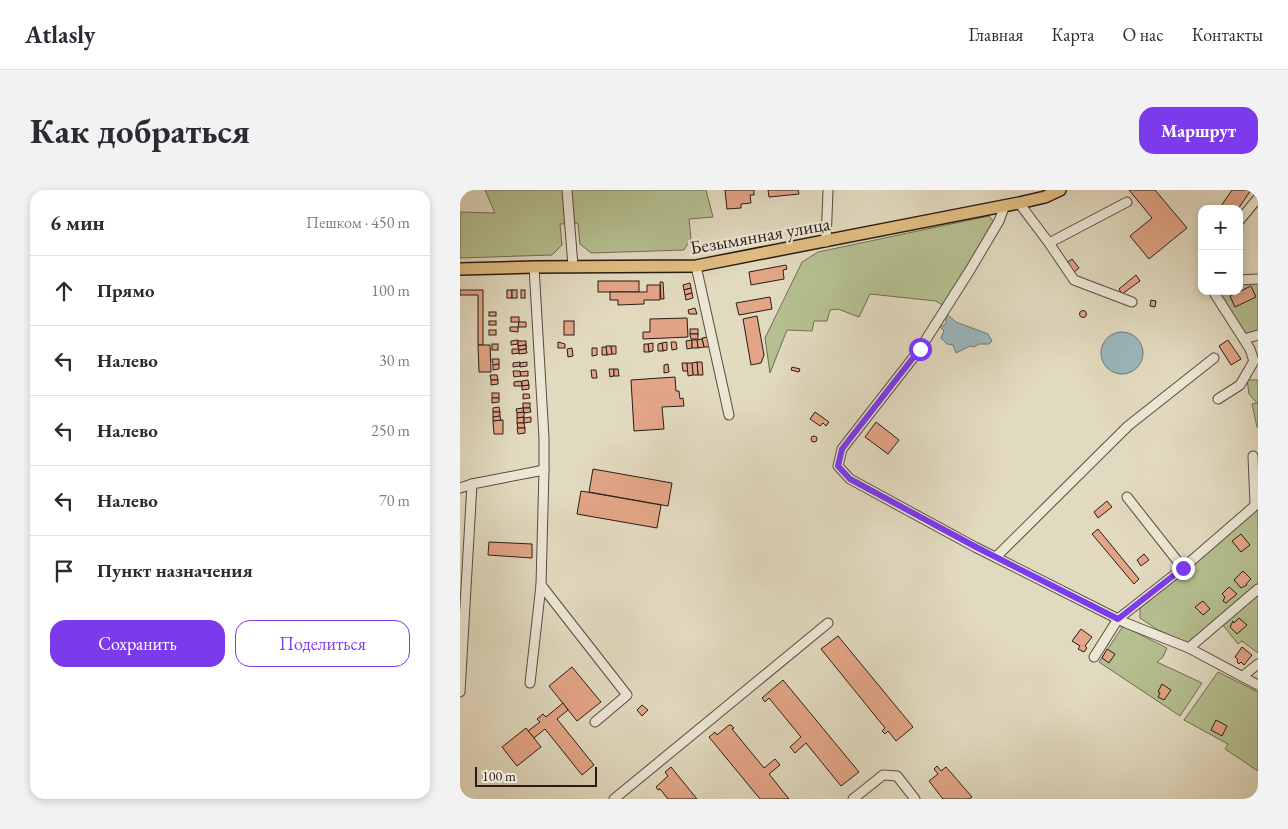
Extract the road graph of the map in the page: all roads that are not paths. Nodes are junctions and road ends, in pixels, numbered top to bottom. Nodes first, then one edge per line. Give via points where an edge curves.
1 (567, 190) edge
2 (828, 190) edge
3 (1060, 190) edge
4 (1258, 198) edge
5 (1127, 202) dead end
6 (1019, 203) junction
7 (1005, 206) junction
8 (1243, 216) edge
9 (826, 242) junction
10 (1049, 244) junction
11 (534, 266) junction
12 (573, 266) junction
13 (696, 266) junction
14 (460, 269) edge
15 (1258, 279) edge
16 (1243, 280) edge
17 (1216, 295) edge
18 (1132, 302) dead end
19 (1258, 335) edge
20 (1244, 339) junction
21 (1214, 358) dead end
22 (1218, 399) dead end
23 (729, 415) dead end
24 (1253, 456) dead end
25 (544, 470) junction
26 (472, 484) junction
27 (460, 488) edge
28 (1127, 497) dead end
29 (1257, 503) edge
30 (996, 557) junction
31 (1183, 568) junction
32 (463, 575) edge
33 (541, 585) junction
34 (1258, 589) edge
35 (1118, 619) junction
36 (828, 623) dead end
37 (1189, 648) junction
38 (1094, 657) dead end
39 (1258, 664) edge
40 (1243, 676) junction
41 (530, 683) dead end
42 (1258, 685) edge
43 (460, 692) edge
44 (595, 722) dead end
45 (614, 799) edge
46 (853, 799) edge
47 (915, 799) edge

1 - 12 street
2 - 9 street
3 - 6 main road, Безымянная улица
4 - 8 street
5 - 10 street
6 - 7 main road, Безымянная улица
6 - 10 street
7 - 9 main road, Безымянная улица
7 - 30 street via 975,262 920,349 842,449 838,466 850,479
9 - 13 main road, Безымянная улица
10 - 18 street via 1074,280
11 - 12 main road, Безымянная улица
11 - 14 main road, Безымянная улица
11 - 25 street
12 - 13 main road, Безымянная улица
13 - 23 street
15 - 16 street
17 - 20 street
19 - 20 street
20 - 22 street via 1254,361 1240,385
21 - 30 street via 1128,426
24 - 29 street
25 - 26 street
25 - 33 street
26 - 27 street
26 - 32 street
28 - 31 street
29 - 31 street
30 - 35 street
31 - 35 street
32 - 43 street
33 - 41 street
33 - 44 street via 627,695
34 - 37 street
35 - 37 street
35 - 38 street
36 - 45 street
37 - 40 street
39 - 40 street
40 - 42 street
46 - 47 street via 883,775 897,776

